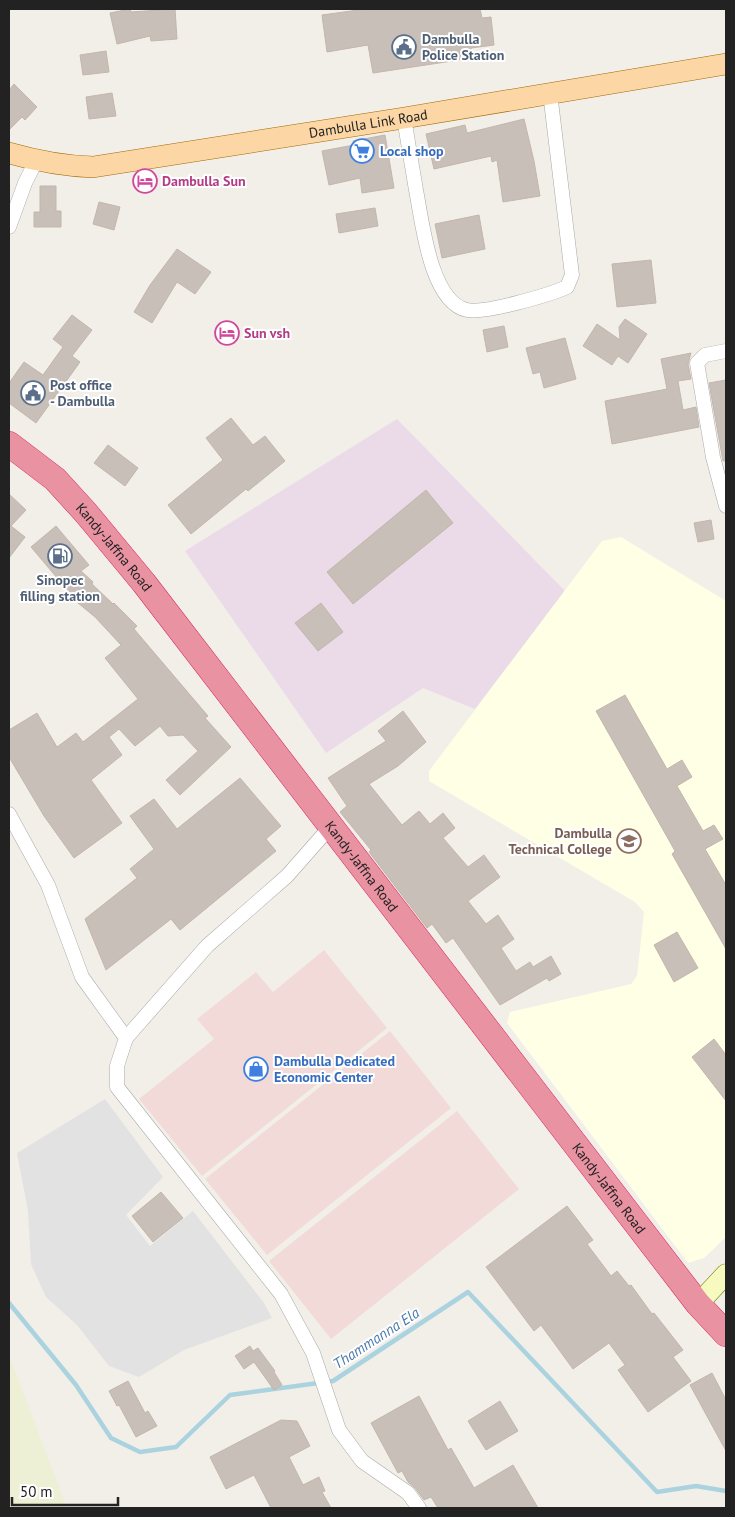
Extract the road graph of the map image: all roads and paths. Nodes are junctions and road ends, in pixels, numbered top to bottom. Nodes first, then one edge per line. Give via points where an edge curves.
1 (726, 64) edge
2 (550, 94) junction
3 (404, 118) junction
4 (9, 153) edge
5 (36, 161) junction
6 (9, 227) edge
7 (726, 351) edge
8 (9, 444) edge
9 (726, 506) edge
10 (9, 814) edge
11 (331, 826) junction
12 (126, 1038) junction
13 (726, 1274) edge
14 (698, 1304) junction
15 (726, 1334) edge
16 (726, 1350) edge
17 (419, 1508) edge

1 - 2 main road, Dambulla Link Road
2 - 3 main road, Dambulla Link Road
2 - 3 street via 572,275 567,287 482,311 467,310 454,304 435,275 427,249
3 - 5 main road, Dambulla Link Road via 92,167
4 - 5 main road, Dambulla Link Road
5 - 6 street
7 - 9 street via 705,355 697,363 713,457
8 - 11 highway, Kandy-Jaffna Road via 54,479 86,513 144,583
10 - 12 street via 48,885 82,977
11 - 12 street via 287,876 207,946
11 - 14 highway, Kandy-Jaffna Road
12 - 17 street via 117,1066 118,1087 281,1294 313,1353 339,1430 362,1461 408,1493
13 - 14 street
14 - 15 highway, Kandy-Jaffna Road
14 - 16 highway, Kandy-Jaffna Road

